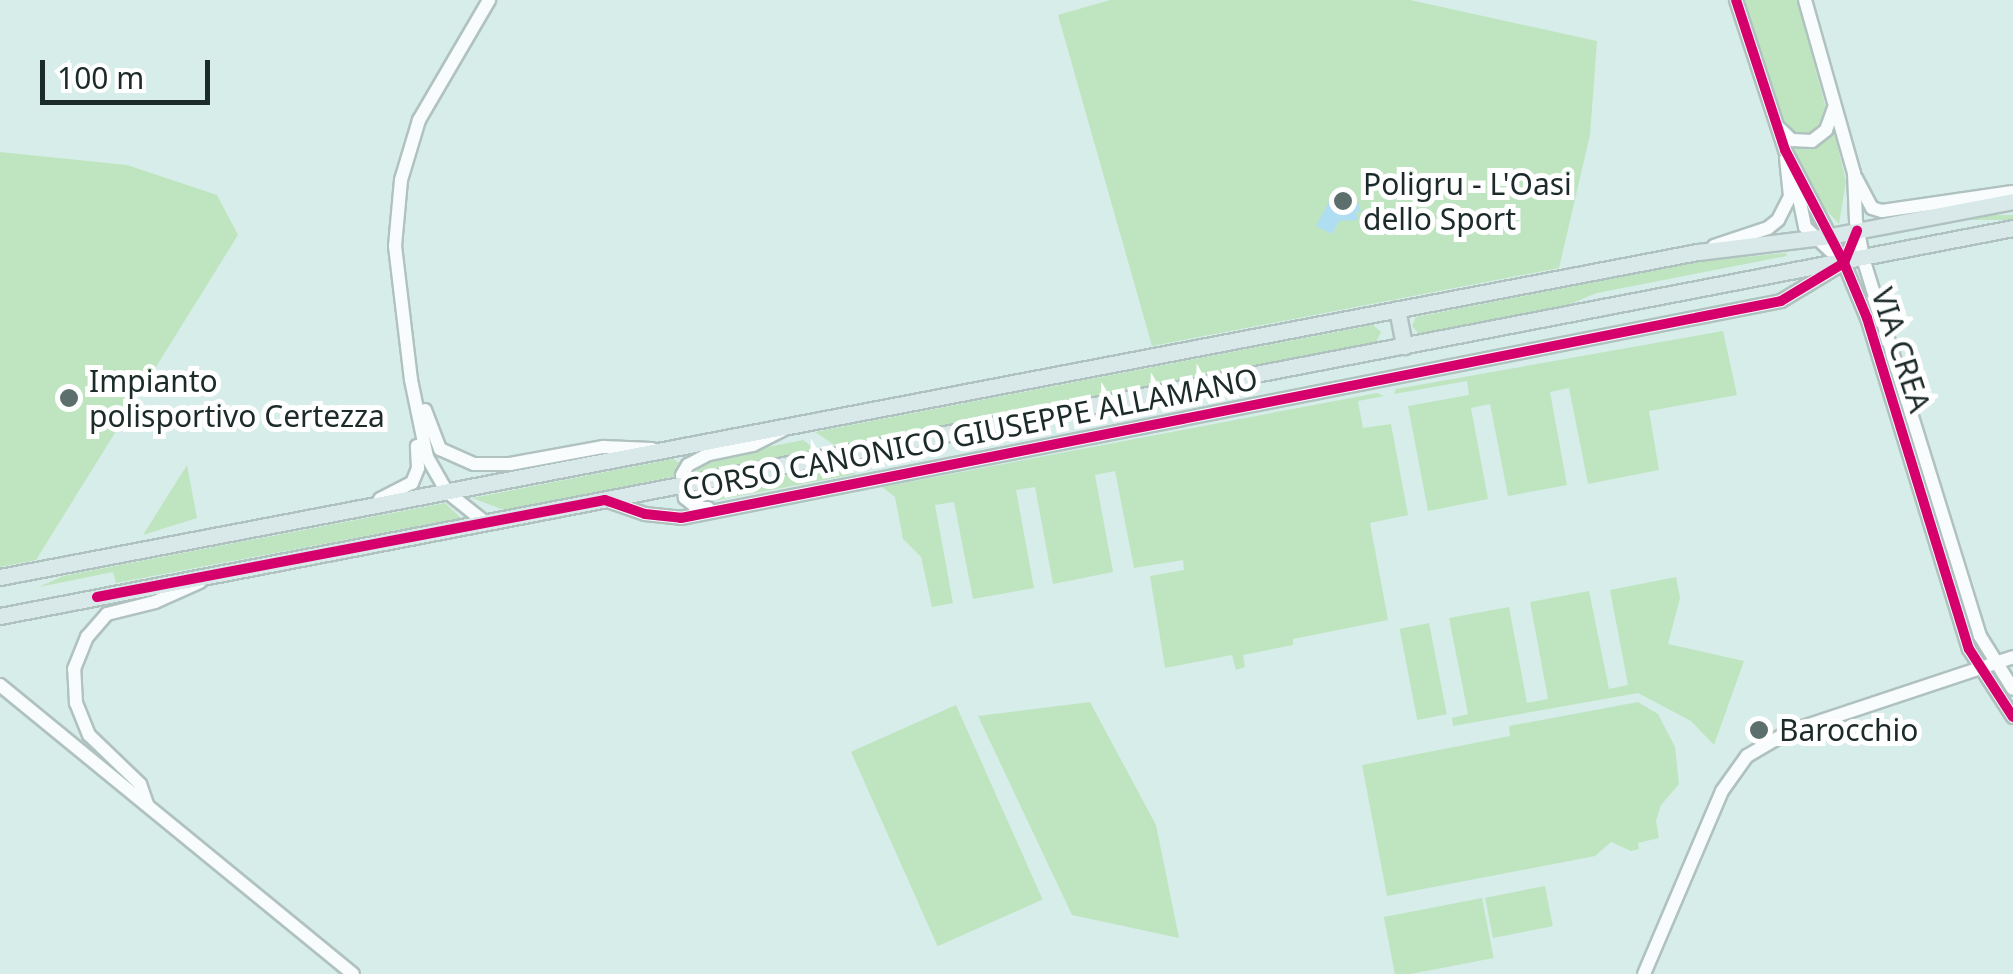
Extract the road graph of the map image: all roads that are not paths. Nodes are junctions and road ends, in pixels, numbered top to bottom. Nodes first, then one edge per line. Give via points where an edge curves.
1 (489, 0) edge
2 (1736, 0) edge
3 (1805, 0) edge
4 (1835, 105) junction
5 (1777, 126) junction
6 (1786, 150) junction
7 (1854, 174) junction
8 (2013, 192) edge
9 (2013, 201) edge
10 (2013, 228) edge
11 (1858, 231) junction
12 (1822, 238) junction
13 (1698, 252) junction
14 (1864, 258) junction
15 (1844, 263) junction
16 (1397, 309) junction
17 (1404, 346) junction
18 (410, 354) junction
19 (794, 424) junction
20 (663, 450) junction
21 (682, 485) junction
22 (447, 492) junction
23 (605, 500) junction
24 (711, 509) junction
25 (344, 511) junction
26 (486, 523) junction
27 (216, 574) junction
28 (0, 578) edge
29 (0, 616) edge
30 (2013, 657) edge
31 (1998, 661) junction
32 (1981, 666) junction
33 (0, 684) edge
34 (2013, 688) edge
35 (2013, 717) edge
36 (148, 806) junction
37 (353, 974) edge
38 (1644, 974) edge

1 - 18 street via 425,107 402,180 396,267
2 - 5 street
3 - 4 street, VIA CREA
4 - 5 street via 1826,130 1812,141 1792,140
4 - 7 street, VIA CREA
5 - 6 street
6 - 12 street via 1805,227
6 - 13 street via 1790,196 1776,222
7 - 8 street via 1876,211
7 - 11 street, VIA CREA
9 - 11 main road, CORSO CANONICO GIUSEPPE ALLAMANO
10 - 14 main road, CORSO CANONICO GIUSEPPE ALLAMANO
11 - 12 main road, CORSO CANONICO GIUSEPPE ALLAMANO
11 - 14 street, VIA CREA
11 - 15 street
12 - 13 main road, CORSO CANONICO GIUSEPPE ALLAMANO
12 - 15 street, VIA CREA
13 - 16 main road, CORSO CANONICO GIUSEPPE ALLAMANO
14 - 15 main road, CORSO CANONICO GIUSEPPE ALLAMANO
14 - 31 street, VIA CREA via 1980,636
15 - 17 main road, CORSO CANONICO GIUSEPPE ALLAMANO
15 - 24 street, CORSO CANONICO GIUSEPPE ALLAMANO via 1782,301
15 - 32 street, VIA CREA via 1969,649
16 - 17 main road
16 - 19 main road, CORSO CANONICO GIUSEPPE ALLAMANO
17 - 21 main road, CORSO CANONICO GIUSEPPE ALLAMANO
18 - 20 street via 434,441 459,460 510,464 603,447
18 - 22 street via 423,442
18 - 25 street via 405,380 416,476 394,494
19 - 20 main road, CORSO CANONICO GIUSEPPE ALLAMANO
19 - 21 street, CORSO CANONICO GIUSEPPE ALLAMANO via 753,445 697,458
20 - 22 main road, CORSO CANONICO GIUSEPPE ALLAMANO
21 - 23 main road, CORSO CANONICO GIUSEPPE ALLAMANO
21 - 24 street, CORSO CANONICO GIUSEPPE ALLAMANO via 690,504
22 - 25 main road, CORSO CANONICO GIUSEPPE ALLAMANO
22 - 26 street
23 - 24 street, CORSO CANONICO GIUSEPPE ALLAMANO via 664,518
23 - 26 main road, CORSO CANONICO GIUSEPPE ALLAMANO
25 - 28 main road, CORSO CANONICO GIUSEPPE ALLAMANO
26 - 27 main road, CORSO CANONICO GIUSEPPE ALLAMANO
27 - 29 main road, CORSO CANONICO GIUSEPPE ALLAMANO
27 - 36 street via 156,602 107,614 78,654 73,686 81,719 102,750 140,784
30 - 31 street
31 - 32 street
31 - 34 street, VIA CREA
32 - 35 street, VIA CREA
32 - 38 street via 1788,732 1747,756 1722,791
33 - 36 street
36 - 37 street

